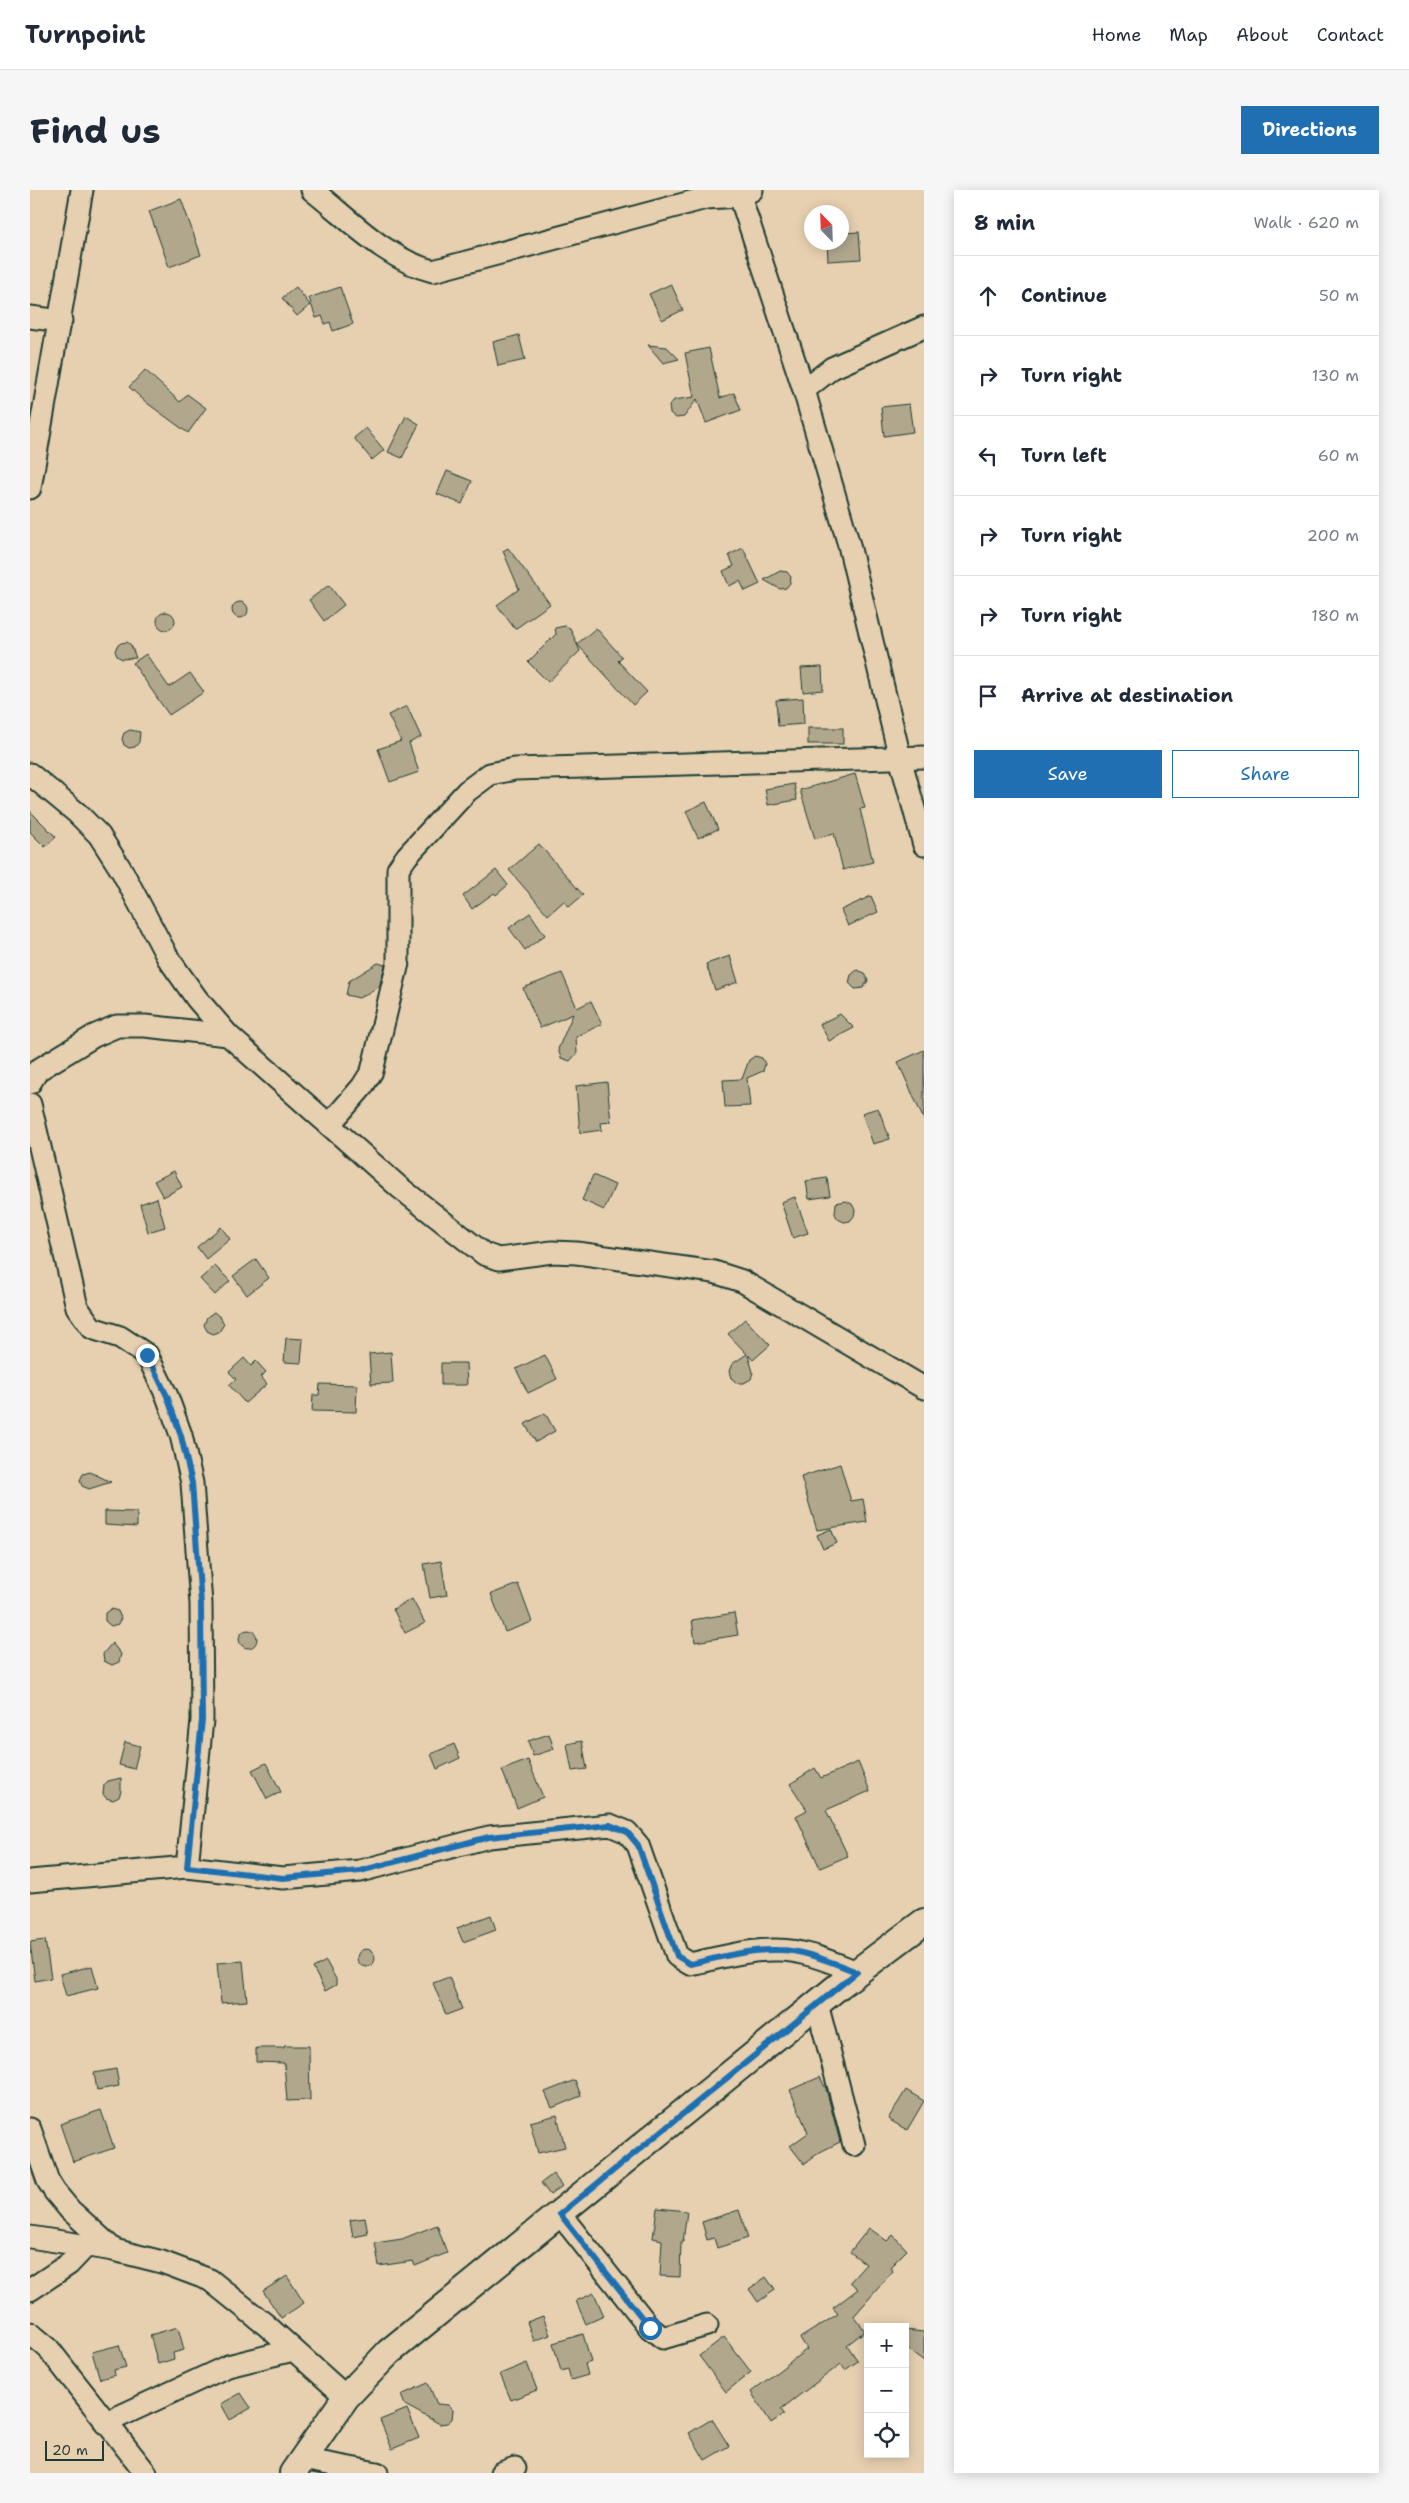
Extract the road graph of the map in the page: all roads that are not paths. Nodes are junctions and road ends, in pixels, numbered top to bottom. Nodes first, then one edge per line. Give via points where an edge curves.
1 (82, 190) edge
2 (312, 190) edge
3 (744, 192) edge
4 (30, 318) edge
5 (61, 322) junction
6 (924, 327) edge
7 (804, 390) junction
8 (30, 488) edge
9 (924, 757) edge
10 (900, 758) junction
11 (30, 774) edge
12 (924, 845) edge
13 (228, 1035) junction
14 (30, 1083) edge
15 (30, 1104) edge
16 (330, 1124) junction
17 (924, 1388) edge
18 (187, 1867) junction
19 (30, 1882) edge
20 (924, 1922) edge
21 (857, 1972) junction
22 (817, 2004) junction
23 (30, 2129) edge
24 (854, 2145) dead end
25 (560, 2214) junction
26 (30, 2237) edge
27 (87, 2245) junction
28 (114, 2250) junction
29 (30, 2290) edge
30 (707, 2325) dead end
31 (30, 2333) edge
32 (293, 2350) junction
33 (346, 2397) junction
34 (105, 2423) junction
35 (298, 2466) edge
36 (146, 2473) edge
37 (377, 2473) edge

1 - 5 street
2 - 3 street via 393,254 414,266 434,271 706,198
3 - 7 street
4 - 5 street
5 - 8 street
6 - 7 street via 832,368
7 - 10 street via 849,545
9 - 10 street
10 - 12 street
10 - 16 street via 516,769 490,774 467,791 398,870 398,963 372,1071
11 - 13 street via 98,835 122,871 168,958 196,999
13 - 14 street via 117,1026 38,1070
13 - 16 street
15 - 18 street via 77,1307 92,1328 120,1337 147,1355 167,1396 192,1483 201,1604 202,1720
16 - 17 street via 399,1187 484,1254 499,1259 552,1252 577,1253 714,1272 742,1281
18 - 19 street
18 - 21 street via 283,1878 360,1871 489,1837 610,1825 627,1832 638,1845 677,1956 690,1964 742,1953 779,1950 817,1957
20 - 21 street
21 - 22 street
22 - 24 street
22 - 25 street
23 - 28 street via 55,2192
25 - 30 street via 650,2328 663,2338
25 - 33 street via 389,2352
26 - 27 street
27 - 28 street
27 - 29 street via 69,2264
28 - 32 street via 162,2262 210,2280
31 - 34 street via 48,2348
32 - 33 street
32 - 34 street via 228,2366
33 - 35 street
34 - 36 street
35 - 37 street

